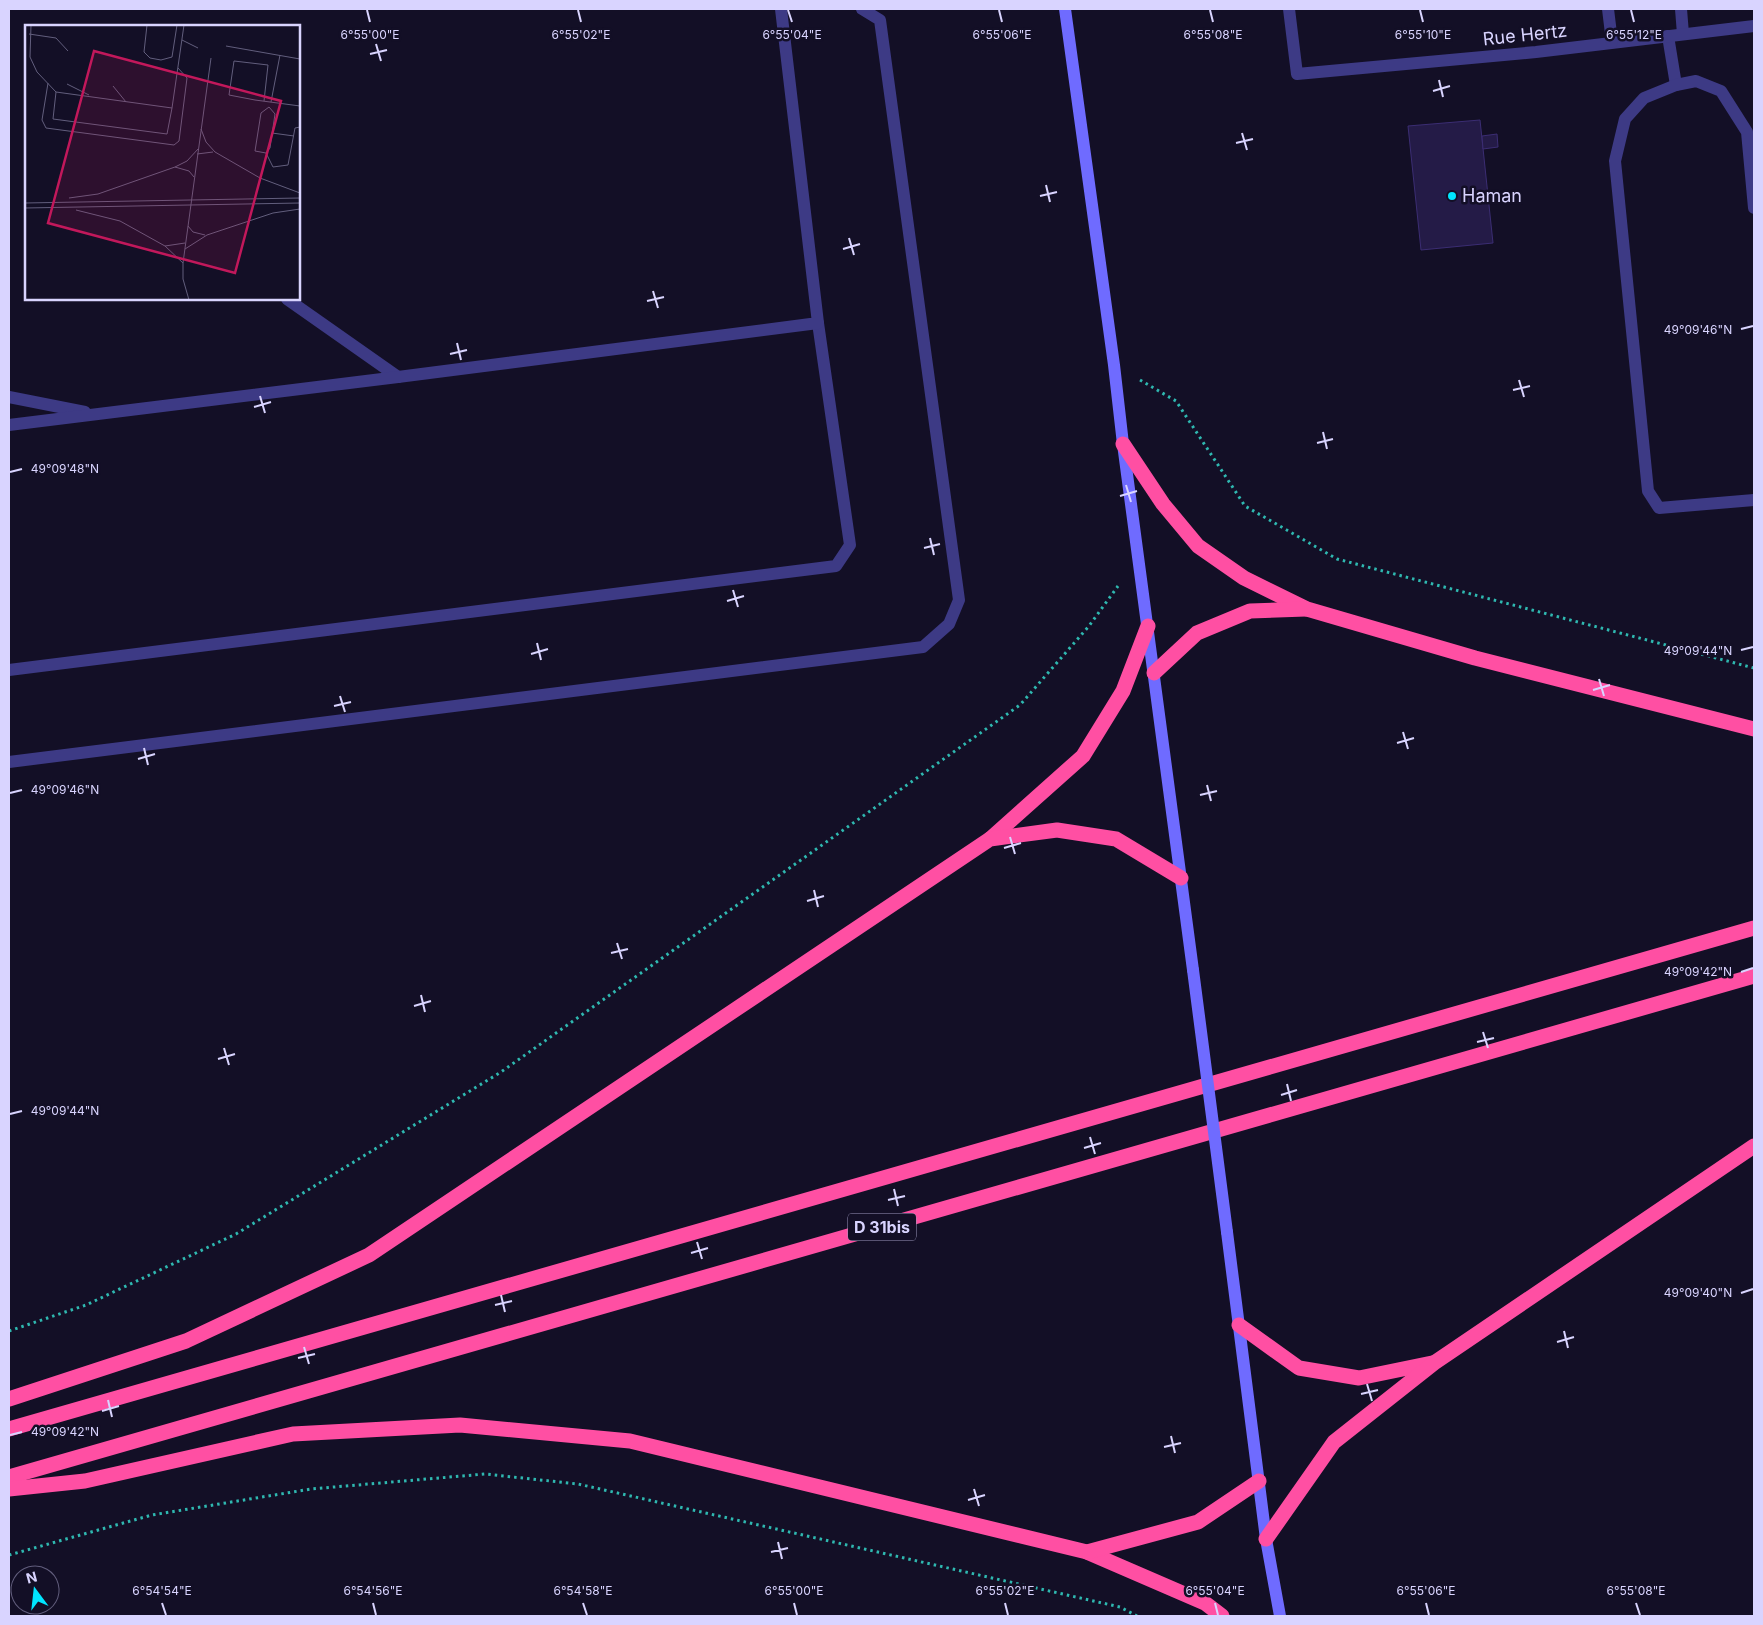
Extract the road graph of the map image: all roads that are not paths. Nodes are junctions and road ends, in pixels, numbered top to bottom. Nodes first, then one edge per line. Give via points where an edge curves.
1 (781, 9) edge
2 (862, 9) edge
3 (1065, 9) edge
4 (1289, 9) edge
5 (1608, 9) edge
6 (1681, 9) edge
7 (1754, 26) edge
8 (1683, 34) junction
9 (1668, 36) junction
10 (1612, 42) junction
11 (1676, 85) junction
12 (1754, 208) edge
13 (288, 300) edge
14 (818, 323) junction
15 (398, 377) junction
16 (9, 397) edge
17 (97, 414) junction
18 (9, 425) edge
19 (1123, 444) junction
20 (1754, 501) edge
21 (1307, 609) junction
22 (1148, 626) junction
23 (9, 670) edge
24 (1154, 673) junction
25 (1754, 729) edge
26 (9, 762) edge
27 (990, 839) junction
28 (1181, 878) junction
29 (1754, 928) edge
30 (1754, 976) edge
31 (1754, 1146) edge
32 (1239, 1325) junction
33 (1434, 1363) junction
34 (9, 1398) edge
35 (9, 1429) edge
36 (9, 1477) edge
37 (1259, 1481) junction
38 (9, 1489) edge
39 (1266, 1539) junction
40 (1087, 1552) junction
41 (1222, 1616) edge
42 (1280, 1616) edge

1 - 14 street
2 - 26 street via 880,20 959,600 949,624 923,647
3 - 19 main road
4 - 10 street, Rue Hertz via 1297,74
5 - 10 street
6 - 8 street
7 - 8 street, Rue Hertz
8 - 9 street, Rue Hertz
9 - 10 street, Rue Hertz
9 - 11 street
11 - 12 street via 1696,81 1721,91 1746,132
11 - 20 street via 1644,98 1625,119 1615,161 1648,491 1659,508
13 - 15 street
14 - 15 street
14 - 23 street via 850,545 836,566
15 - 17 street
16 - 17 street
17 - 18 street
19 - 21 highway via 1163,504 1198,546 1244,578
19 - 22 main road
21 - 24 highway via 1250,611 1197,633
21 - 25 highway via 1475,658
22 - 24 main road
22 - 27 highway via 1123,691 1083,756
24 - 28 main road
27 - 28 highway via 1057,830 1116,839
27 - 34 highway via 369,1255 186,1341
28 - 32 main road, bridge
29 - 35 highway, D 31bis
30 - 36 highway, D 31bis
31 - 33 highway
32 - 33 highway via 1300,1368 1359,1378
32 - 37 main road
33 - 39 highway via 1334,1442
37 - 39 main road
37 - 40 highway via 1198,1522
38 - 40 highway via 85,1481 293,1434 460,1425 630,1441
39 - 42 main road
40 - 41 highway via 1205,1603

